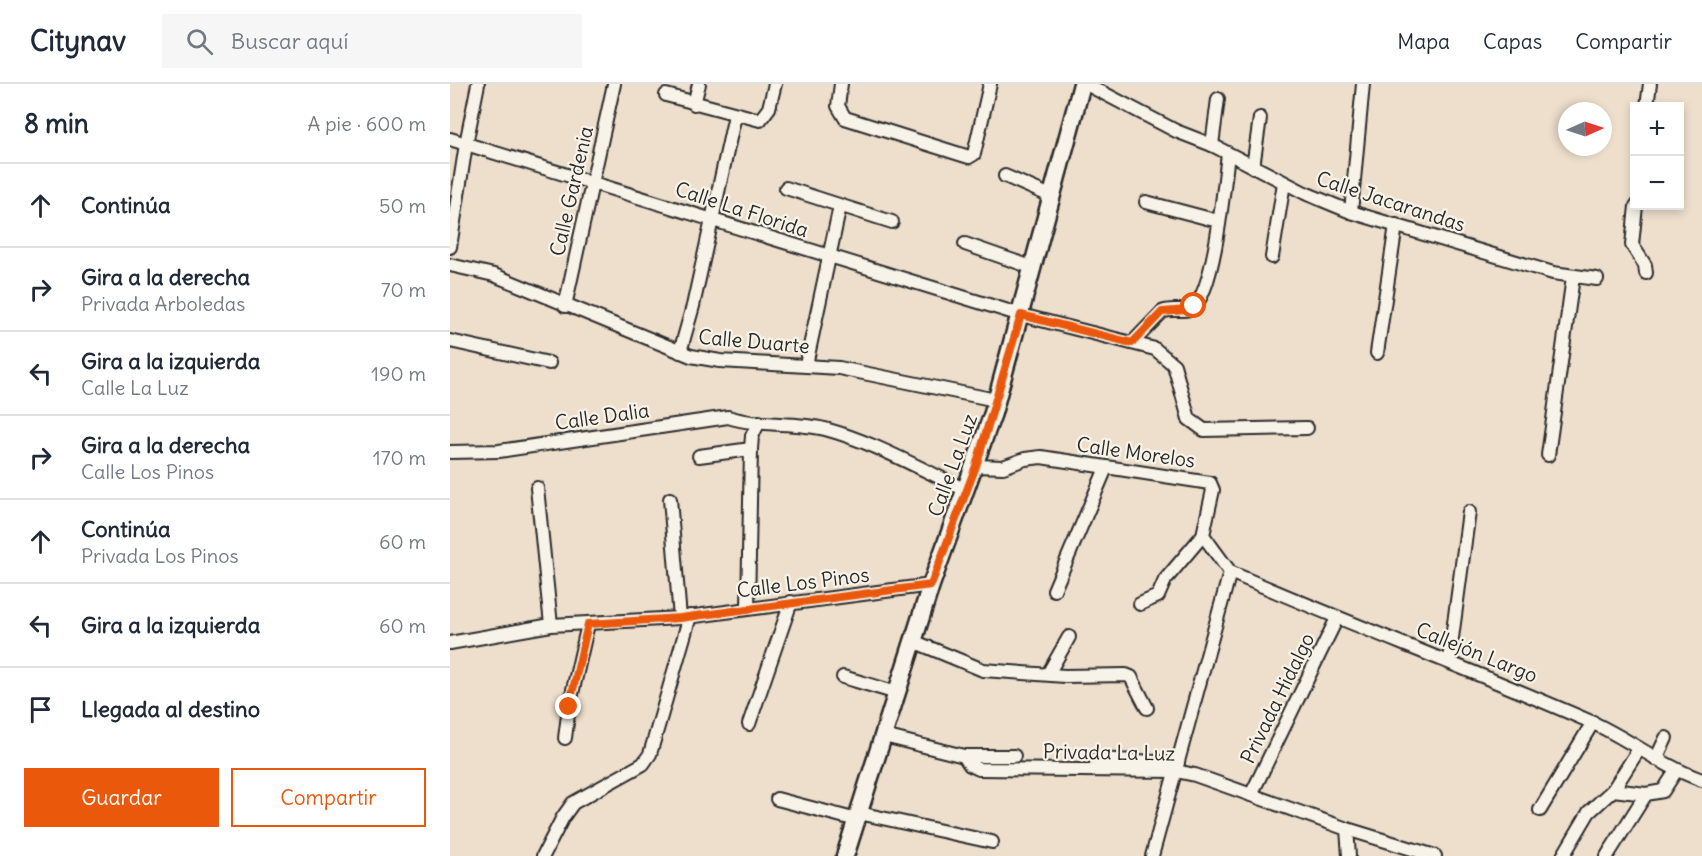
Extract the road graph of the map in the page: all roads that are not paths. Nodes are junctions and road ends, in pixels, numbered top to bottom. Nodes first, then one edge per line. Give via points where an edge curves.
1 (478, 84) edge
2 (614, 84) edge
3 (699, 84) edge
4 (775, 84) edge
5 (841, 84) edge
6 (990, 84) edge
7 (1084, 84) edge
8 (1364, 84) edge
9 (1650, 84) edge
10 (666, 95) dead end
11 (1218, 99) dead end
12 (1648, 102) edge
13 (694, 104) junction
14 (735, 115) junction
15 (1260, 118) dead end
16 (450, 139) edge
17 (465, 144) junction
18 (1212, 145) junction
19 (1228, 154) junction
20 (1253, 167) junction
21 (1005, 176) dead end
22 (594, 181) junction
23 (1284, 183) junction
24 (786, 188) dead end
25 (1053, 197) junction
26 (1146, 202) dead end
27 (840, 206) junction
28 (1636, 210) edge
29 (1351, 212) junction
30 (711, 219) junction
31 (1218, 221) junction
32 (892, 222) dead end
33 (1396, 225) junction
34 (965, 244) dead end
35 (450, 246) edge
36 (829, 257) junction
37 (1272, 257) dead end
38 (450, 265) edge
39 (1034, 268) junction
40 (1646, 273) dead end
41 (1573, 277) junction
42 (1597, 279) dead end
43 (565, 306) junction
44 (1021, 315) junction
45 (450, 341) edge
46 (1132, 343) junction
47 (680, 352) junction
48 (1377, 353) dead end
49 (549, 363) dead end
50 (806, 365) junction
51 (995, 406) junction
52 (759, 422) junction
53 (1307, 428) dead end
54 (751, 449) junction
55 (450, 452) edge
56 (1548, 455) dead end
57 (699, 456) dead end
58 (978, 458) junction
59 (1106, 468) junction
60 (537, 488) dead end
61 (966, 490) junction
62 (670, 499) dead end
63 (1469, 512) dead end
64 (1203, 535) junction
65 (1230, 572) junction
66 (931, 585) junction
67 (1054, 590) dead end
68 (791, 602) junction
69 (1140, 604) dead end
70 (748, 608) junction
71 (685, 617) junction
72 (1337, 618) junction
73 (588, 624) junction
74 (551, 626) junction
75 (1069, 637) dead end
76 (913, 640) junction
77 (450, 643) edge
78 (1449, 660) junction
79 (1048, 674) junction
80 (843, 678) dead end
81 (897, 693) junction
82 (1147, 708) dead end
83 (1593, 722) junction
84 (749, 724) dead end
85 (884, 736) junction
86 (565, 738) dead end
87 (1666, 738) dead end
88 (1639, 749) junction
89 (964, 756) junction
90 (1014, 756) dead end
91 (1095, 759) dead end
92 (1656, 759) junction
93 (1177, 767) junction
94 (1676, 771) junction
95 (1702, 780) edge
96 (1613, 790) junction
97 (1646, 794) junction
98 (1251, 795) junction
99 (777, 798) dead end
100 (1540, 810) dead end
101 (858, 817) junction
102 (1347, 830) junction
103 (992, 842) dead end
104 (543, 856) edge
105 (845, 856) edge
106 (1152, 856) edge
107 (1349, 856) edge
108 (1431, 856) edge
109 (1563, 856) edge
110 (1607, 856) edge

1 - 17 street
2 - 22 street, Calle Gardenia
3 - 13 street
4 - 14 street via 763,118
5 - 6 street via 839,111 845,118 972,156
7 - 18 street, Calle Jacarandas
7 - 25 street, Calle La Luz
8 - 29 street
9 - 12 street
10 - 13 street
11 - 18 street
13 - 14 street
14 - 30 street
15 - 20 street
16 - 17 street, Calle La Florida
17 - 22 street, Calle La Florida
17 - 35 street
18 - 19 street, Calle Jacarandas
19 - 20 street, Calle Jacarandas
19 - 31 street
20 - 23 street, Calle Jacarandas
21 - 25 street
22 - 30 street, Calle La Florida
22 - 43 street, Calle Gardenia
23 - 29 street, Calle Jacarandas
23 - 37 street
24 - 27 street
25 - 39 street, Calle La Luz
26 - 31 street
27 - 32 street
27 - 36 street
28 - 40 street via 1632,245
29 - 33 street, Calle Jacarandas
30 - 36 street, Calle La Florida
30 - 47 street
31 - 46 street via 1212,264 1198,301 1189,309 1162,312
33 - 41 street, Calle Jacarandas
33 - 48 street
34 - 39 street
36 - 44 street, Calle La Florida
36 - 50 street
38 - 43 street, Calle Duarte via 494,275
39 - 44 street, Calle La Luz
41 - 42 street, Calle Jacarandas
41 - 56 street
43 - 47 street, Calle Duarte
44 - 46 street, Calle La Florida
44 - 51 street, Calle La Luz
45 - 49 street
46 - 53 street, Calle La Florida via 1155,349 1174,365 1190,419 1204,430
47 - 50 street, Calle Duarte via 720,361
50 - 51 street, Calle Duarte via 839,368
51 - 58 street, Calle La Luz
52 - 54 street
52 - 55 street, Calle Dalia via 719,417 499,451
52 - 61 street, Calle Dalia via 802,424 837,433
54 - 57 street
54 - 70 street
58 - 59 street, Calle Morelos via 1003,467 1041,457
58 - 61 street, Calle La Luz
59 - 64 street, Calle Morelos via 1210,483 1214,490
59 - 67 street
60 - 74 street
61 - 66 street, Calle La Luz
62 - 71 street
63 - 78 street
64 - 65 street
64 - 69 street via 1165,580 1158,596
65 - 72 street, Callejón Largo
65 - 93 street
66 - 68 street, Calle Los Pinos
66 - 76 street, Calle La Luz
68 - 70 street, Calle Los Pinos
68 - 84 street
70 - 71 street, Calle Los Pinos
71 - 73 street, Calle Los Pinos
71 - 104 street via 650,754 644,764 573,803
72 - 78 street, Callejón Largo
72 - 98 street, Privada Hidalgo
73 - 74 street, Calle Los Pinos
73 - 86 street
74 - 77 street, Calle Los Pinos
75 - 79 street
76 - 79 street via 983,670
76 - 81 street, Calle La Luz
78 - 83 street, Callejón Largo
79 - 82 street via 1131,677
80 - 81 street
81 - 85 street, Calle La Luz
83 - 88 street, Callejón Largo
83 - 100 street
85 - 89 street, Privada La Luz
85 - 101 street, Calle La Luz
87 - 92 street
88 - 92 street, Callejón Largo
88 - 96 street
89 - 90 street
89 - 93 street, Privada La Luz via 979,769
91 - 93 street
92 - 94 street, Callejón Largo
93 - 98 street, Privada La Luz
93 - 106 street
94 - 95 street, Callejón Largo
94 - 97 street via 1663,791
96 - 97 street
96 - 109 street via 1589,812
97 - 110 street
98 - 102 street, Privada La Luz
99 - 101 street
101 - 103 street
101 - 105 street, Calle La Luz
102 - 107 street
102 - 108 street, Privada La Luz

